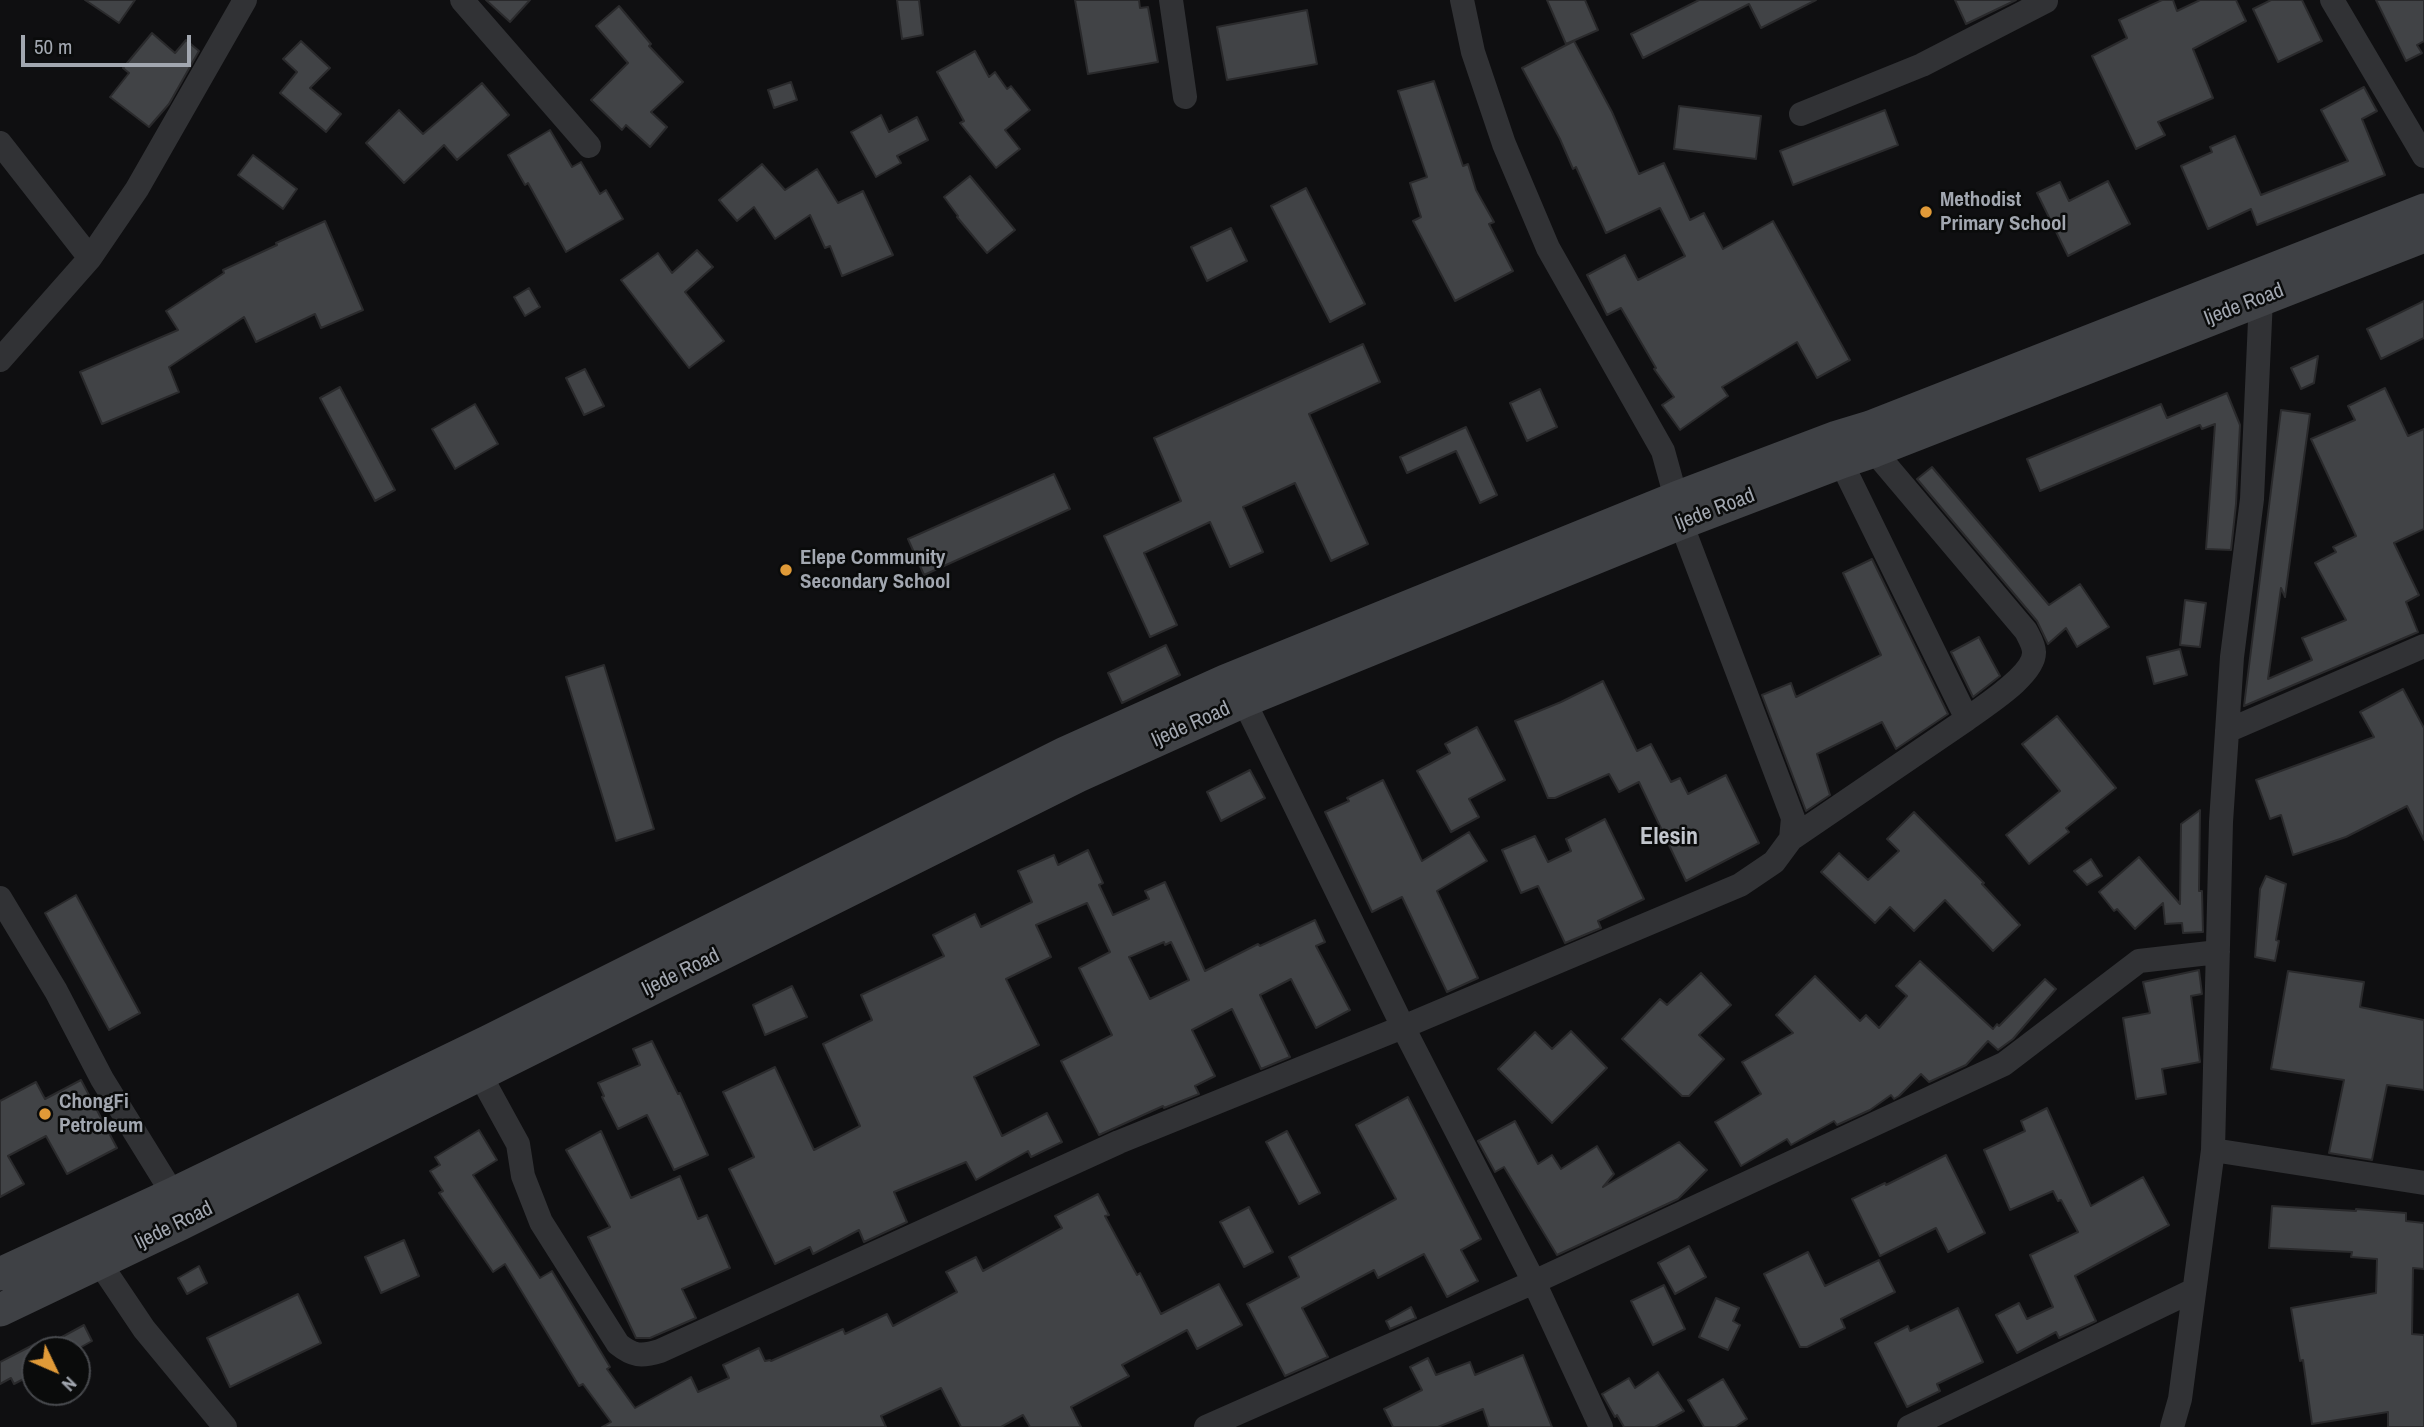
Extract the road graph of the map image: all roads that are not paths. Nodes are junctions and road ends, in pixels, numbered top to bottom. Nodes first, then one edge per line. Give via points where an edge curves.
1 (245, 0) edge
2 (462, 0) edge
3 (1171, 0) edge
4 (1462, 0) edge
5 (2047, 0) edge
6 (2332, 0) edge
7 (1185, 97) dead end
8 (1801, 114) dead end
9 (0, 143) edge
10 (589, 146) dead end
11 (2424, 156) edge
12 (2423, 233) edge
13 (90, 258) junction
14 (2261, 298) junction
15 (0, 360) edge
16 (1874, 451) junction
17 (1841, 462) junction
18 (1679, 510) junction
19 (2424, 646) edge
20 (1244, 701) junction
21 (1967, 719) junction
22 (2227, 731) junction
23 (1072, 765) junction
24 (1791, 839) junction
25 (0, 898) edge
26 (2218, 952) junction
27 (1403, 1027) junction
28 (480, 1073) junction
29 (2213, 1150) junction
30 (2424, 1183) edge
31 (173, 1195) junction
32 (99, 1262) junction
33 (0, 1275) edge
34 (1534, 1282) junction
35 (2194, 1290) junction
36 (0, 1310) edge
37 (225, 1427) edge
38 (1206, 1427) edge
39 (1601, 1427) edge
40 (1909, 1427) edge
41 (2172, 1427) edge

1 - 13 street via 137,189
2 - 10 street
3 - 7 street
4 - 18 street via 1473,52 1504,144 1543,236 1663,451
5 - 8 street via 1922,65
6 - 11 street
9 - 13 street
12 - 14 main road, Ijede Road
12 - 18 main road, Ijede Road via 1837,437
13 - 15 street
14 - 16 main road, Ijede Road
14 - 22 street via 2252,499
16 - 17 main road, Ijede Road
16 - 21 street via 2026,631 2032,644 2035,654 2029,667
17 - 18 main road, Ijede Road
17 - 21 street
18 - 20 main road, Ijede Road
18 - 23 main road, Ijede Road via 1225,681
18 - 24 street via 1793,818
19 - 22 street
20 - 23 main road, Ijede Road
20 - 27 street
21 - 24 street
22 - 26 street
23 - 28 main road, Ijede Road
23 - 31 main road, Ijede Road
24 - 27 street via 1774,862 1740,885
25 - 31 street
26 - 29 street
26 - 34 street via 2139,961 2004,1064
27 - 28 street via 1119,1142 645,1356 632,1355 618,1344 541,1222 523,1176 518,1144
27 - 34 street
28 - 32 main road, Ijede Road
29 - 30 street
29 - 35 street
31 - 33 main road, Ijede Road
32 - 36 main road, Ijede Road
32 - 37 street via 144,1329
34 - 38 street
34 - 39 street
35 - 40 street
35 - 41 street

